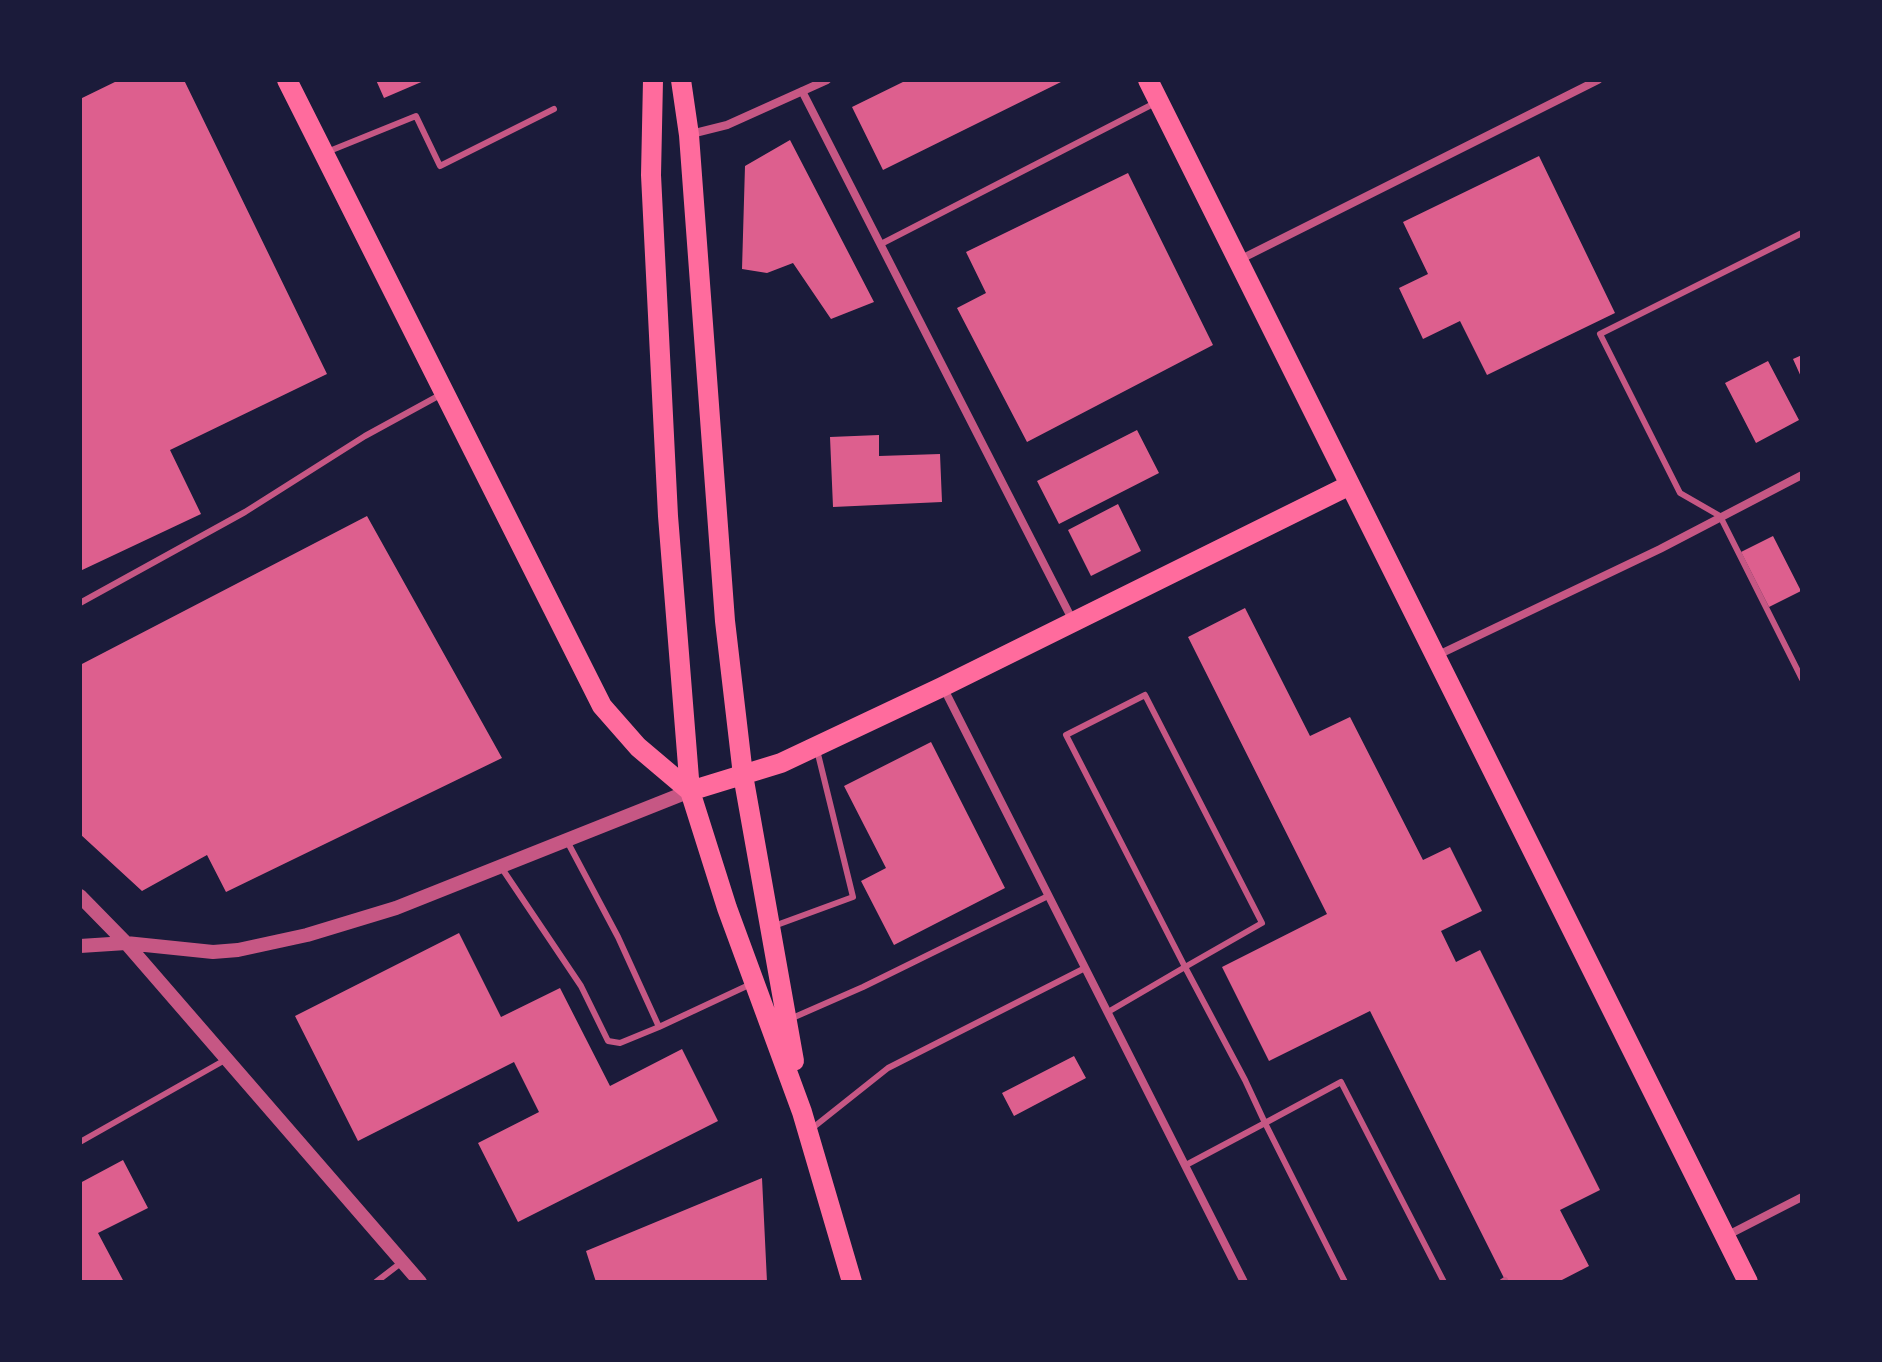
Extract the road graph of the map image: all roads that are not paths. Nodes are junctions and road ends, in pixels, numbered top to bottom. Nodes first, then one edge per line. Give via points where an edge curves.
1 (287, 80) edge
2 (653, 80) edge
3 (681, 80) edge
4 (827, 80) edge
5 (1148, 80) edge
6 (1598, 80) edge
7 (802, 91) junction
8 (1159, 102) junction
9 (554, 109) dead end
10 (689, 135) junction
11 (325, 154) junction
12 (1802, 233) edge
13 (881, 244) junction
14 (1239, 261) junction
15 (445, 392) junction
16 (1802, 475) edge
17 (1350, 485) junction
18 (1720, 516) junction
19 (80, 603) edge
20 (1073, 622) junction
21 (1437, 656) junction
22 (1802, 679) edge
23 (942, 687) junction
24 (816, 746) junction
25 (743, 775) junction
26 (690, 791) junction
27 (567, 841) junction
28 (501, 867) junction
29 (80, 896) edge
30 (1048, 896) junction
31 (770, 927) junction
32 (126, 943) junction
33 (80, 946) edge
34 (1185, 967) junction
35 (1085, 968) junction
36 (755, 983) junction
37 (1108, 1012) junction
38 (787, 1021) junction
39 (659, 1027) junction
40 (225, 1060) junction
41 (805, 1122) junction
42 (1265, 1123) junction
43 (80, 1142) edge
44 (1186, 1165) junction
45 (1802, 1197) edge
46 (1725, 1237) junction
47 (402, 1262) junction
48 (376, 1282) edge
49 (420, 1282) edge
50 (852, 1282) edge
51 (1244, 1282) edge
52 (1345, 1282) edge
53 (1444, 1282) edge
54 (1748, 1282) edge

1 - 11 main road
2 - 26 main road via 651,175 660,361
3 - 10 main road
4 - 7 street
5 - 8 main road
6 - 14 street
7 - 10 street via 727,125
7 - 13 street
8 - 13 lane
8 - 14 main road
9 - 11 lane via 440,166 416,116
10 - 25 main road via 725,621
11 - 15 main road
12 - 18 lane via 1600,334 1680,493
13 - 20 street
14 - 17 main road
15 - 19 lane
15 - 26 main road via 602,706 638,747
16 - 18 street
17 - 20 main road
17 - 21 main road
18 - 21 street
18 - 22 lane
20 - 23 main road
21 - 46 main road
23 - 24 main road
23 - 30 street
24 - 25 main road
24 - 31 lane via 853,897
25 - 26 main road
25 - 31 main road
26 - 27 street
26 - 36 main road
27 - 28 street
27 - 39 lane
28 - 32 street via 396,908 238,950
28 - 39 lane via 581,986 608,1041 620,1043
29 - 32 street
30 - 35 street
30 - 38 lane
31 - 38 main road
32 - 33 street
32 - 40 street
34 - 34 lane via 1262,923 1145,695 1066,735
34 - 37 lane
34 - 42 lane
35 - 37 street
35 - 41 lane via 888,1068
36 - 39 lane
36 - 41 main road
37 - 44 street
38 - 41 main road
40 - 43 lane
40 - 47 street
41 - 50 main road
42 - 44 lane
42 - 52 lane
42 - 53 lane via 1341,1082
44 - 51 street
45 - 46 street
46 - 54 main road
47 - 48 lane
47 - 49 street

